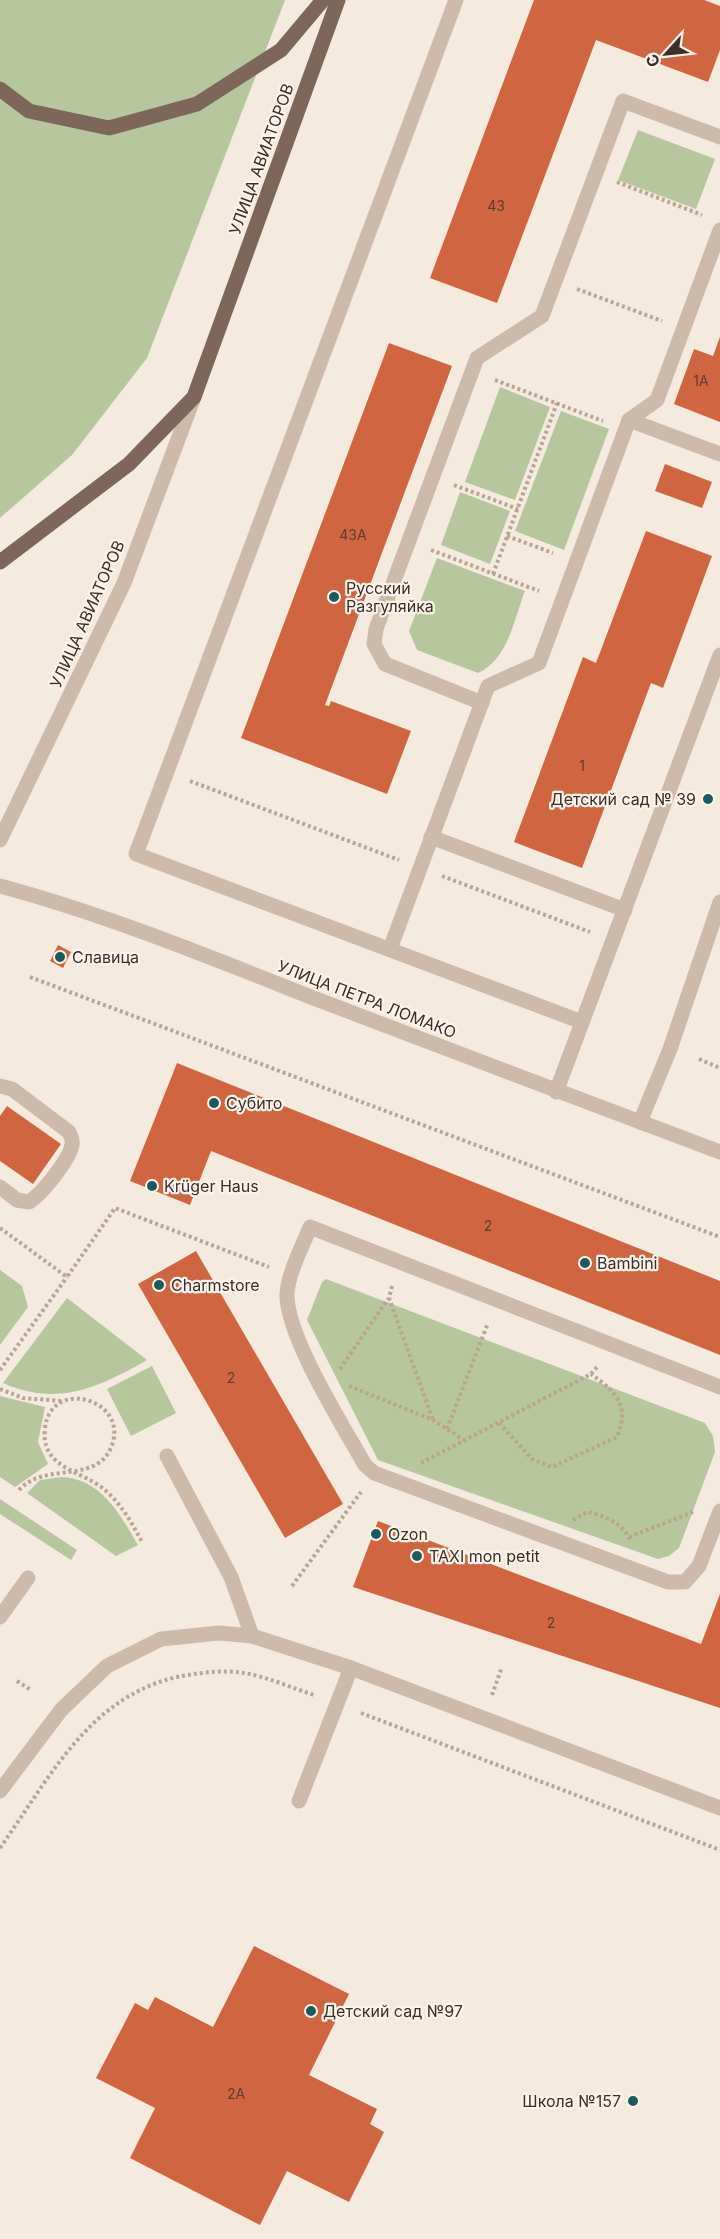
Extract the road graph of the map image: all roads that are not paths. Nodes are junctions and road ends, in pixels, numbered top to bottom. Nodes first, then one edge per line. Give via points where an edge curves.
1 (323, 0) edge
2 (338, 0) edge
3 (456, 0) edge
4 (0, 89) edge
5 (720, 137) edge
6 (720, 230) edge
7 (194, 397) junction
8 (628, 425) junction
9 (720, 454) edge
10 (0, 562) edge
11 (720, 655) edge
12 (482, 703) junction
13 (431, 837) junction
14 (0, 840) edge
15 (0, 886) edge
16 (720, 902) edge
17 (625, 910) junction
18 (390, 949) junction
19 (582, 1022) junction
20 (0, 1086) edge
21 (556, 1092) junction
22 (640, 1122) junction
23 (720, 1152) edge
24 (0, 1187) edge
25 (720, 1387) edge
26 (167, 1456) dead end
27 (720, 1511) edge
28 (28, 1578) dead end
29 (0, 1617) edge
30 (252, 1636) junction
31 (351, 1668) junction
32 (0, 1791) edge
33 (299, 1801) dead end
34 (720, 1808) edge

1 - 4 main road via 281,50 197,104 110,128 29,111
2 - 7 main road, УЛИЦА АВИАТОРОВ
3 - 18 street via 136,854
5 - 12 street via 623,101 542,316 477,358 376,629 374,644 385,664
6 - 8 street via 657,400
7 - 10 main road, УЛИЦА АВИАТОРОВ via 129,464
7 - 14 street, УЛИЦА АВИАТОРОВ via 124,583
8 - 9 street
8 - 12 street via 539,663 488,686
11 - 17 street
12 - 13 street
13 - 17 street
13 - 18 street
15 - 21 street, УЛИЦА ПЕТРА ЛОМАКО via 57,901 186,948
16 - 22 street via 670,1049
17 - 19 street
18 - 19 street
19 - 21 street
20 - 24 street via 12,1089 69,1132 73,1142 38,1196 29,1202 17,1200
21 - 22 street, УЛИЦА ПЕТРА ЛОМАКО
22 - 23 street, УЛИЦА ПЕТРА ЛОМАКО
25 - 27 street via 310,1227 287,1291 288,1310 316,1377 365,1465 374,1473 668,1582 685,1582 699,1566
26 - 30 street via 231,1576
28 - 29 street
30 - 31 street
30 - 32 street via 219,1633 161,1639 107,1666 61,1710
31 - 33 street
31 - 34 street

